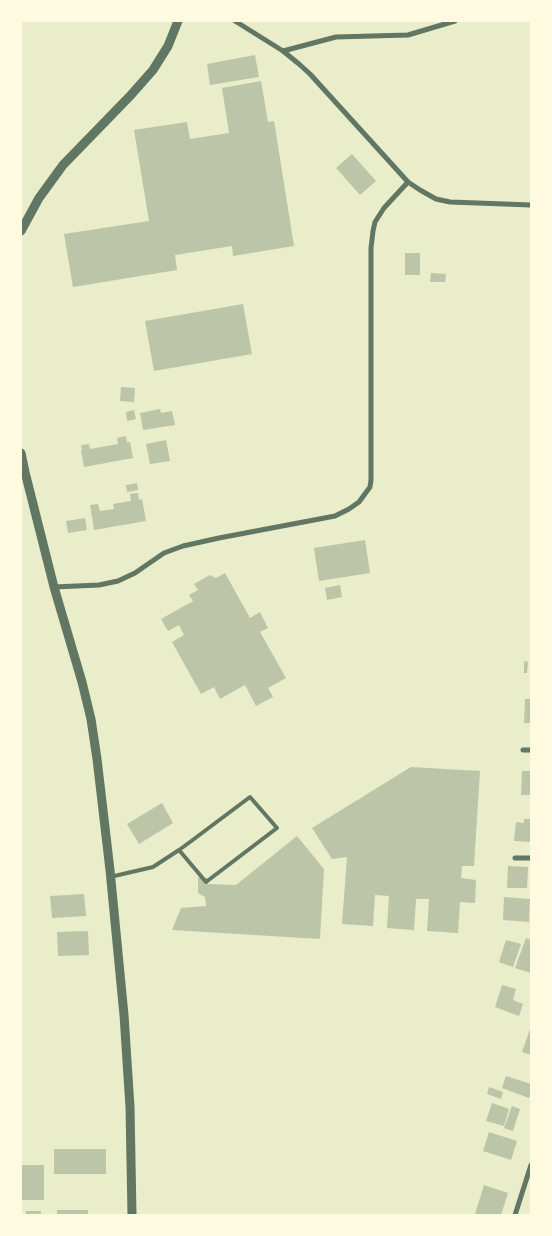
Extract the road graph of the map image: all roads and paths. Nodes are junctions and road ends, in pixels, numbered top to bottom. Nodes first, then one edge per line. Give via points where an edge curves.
1 (178, 21) edge
2 (235, 21) edge
3 (455, 21) edge
4 (282, 51) junction
5 (408, 182) junction
6 (531, 205) edge
7 (21, 231) edge
8 (21, 453) edge
9 (54, 587) junction
10 (523, 750) dead end
11 (531, 750) edge
12 (179, 850) junction
13 (515, 858) dead end
14 (531, 858) edge
15 (110, 877) junction
16 (531, 1165) edge
17 (132, 1215) edge
18 (514, 1215) edge

1 - 7 street via 153,70 63,165 39,198
2 - 4 street
3 - 4 street via 408,35 336,37
4 - 5 street via 310,74
5 - 6 street via 436,199 450,202
5 - 9 street via 384,208 373,231 371,480 359,502 335,516 183,546 164,553 118,581
8 - 9 street
9 - 15 street via 91,720
10 - 11 street
12 - 12 lane via 250,797 277,828 206,882
12 - 15 lane via 153,867
13 - 14 street
15 - 17 street via 126,1042
16 - 18 street

